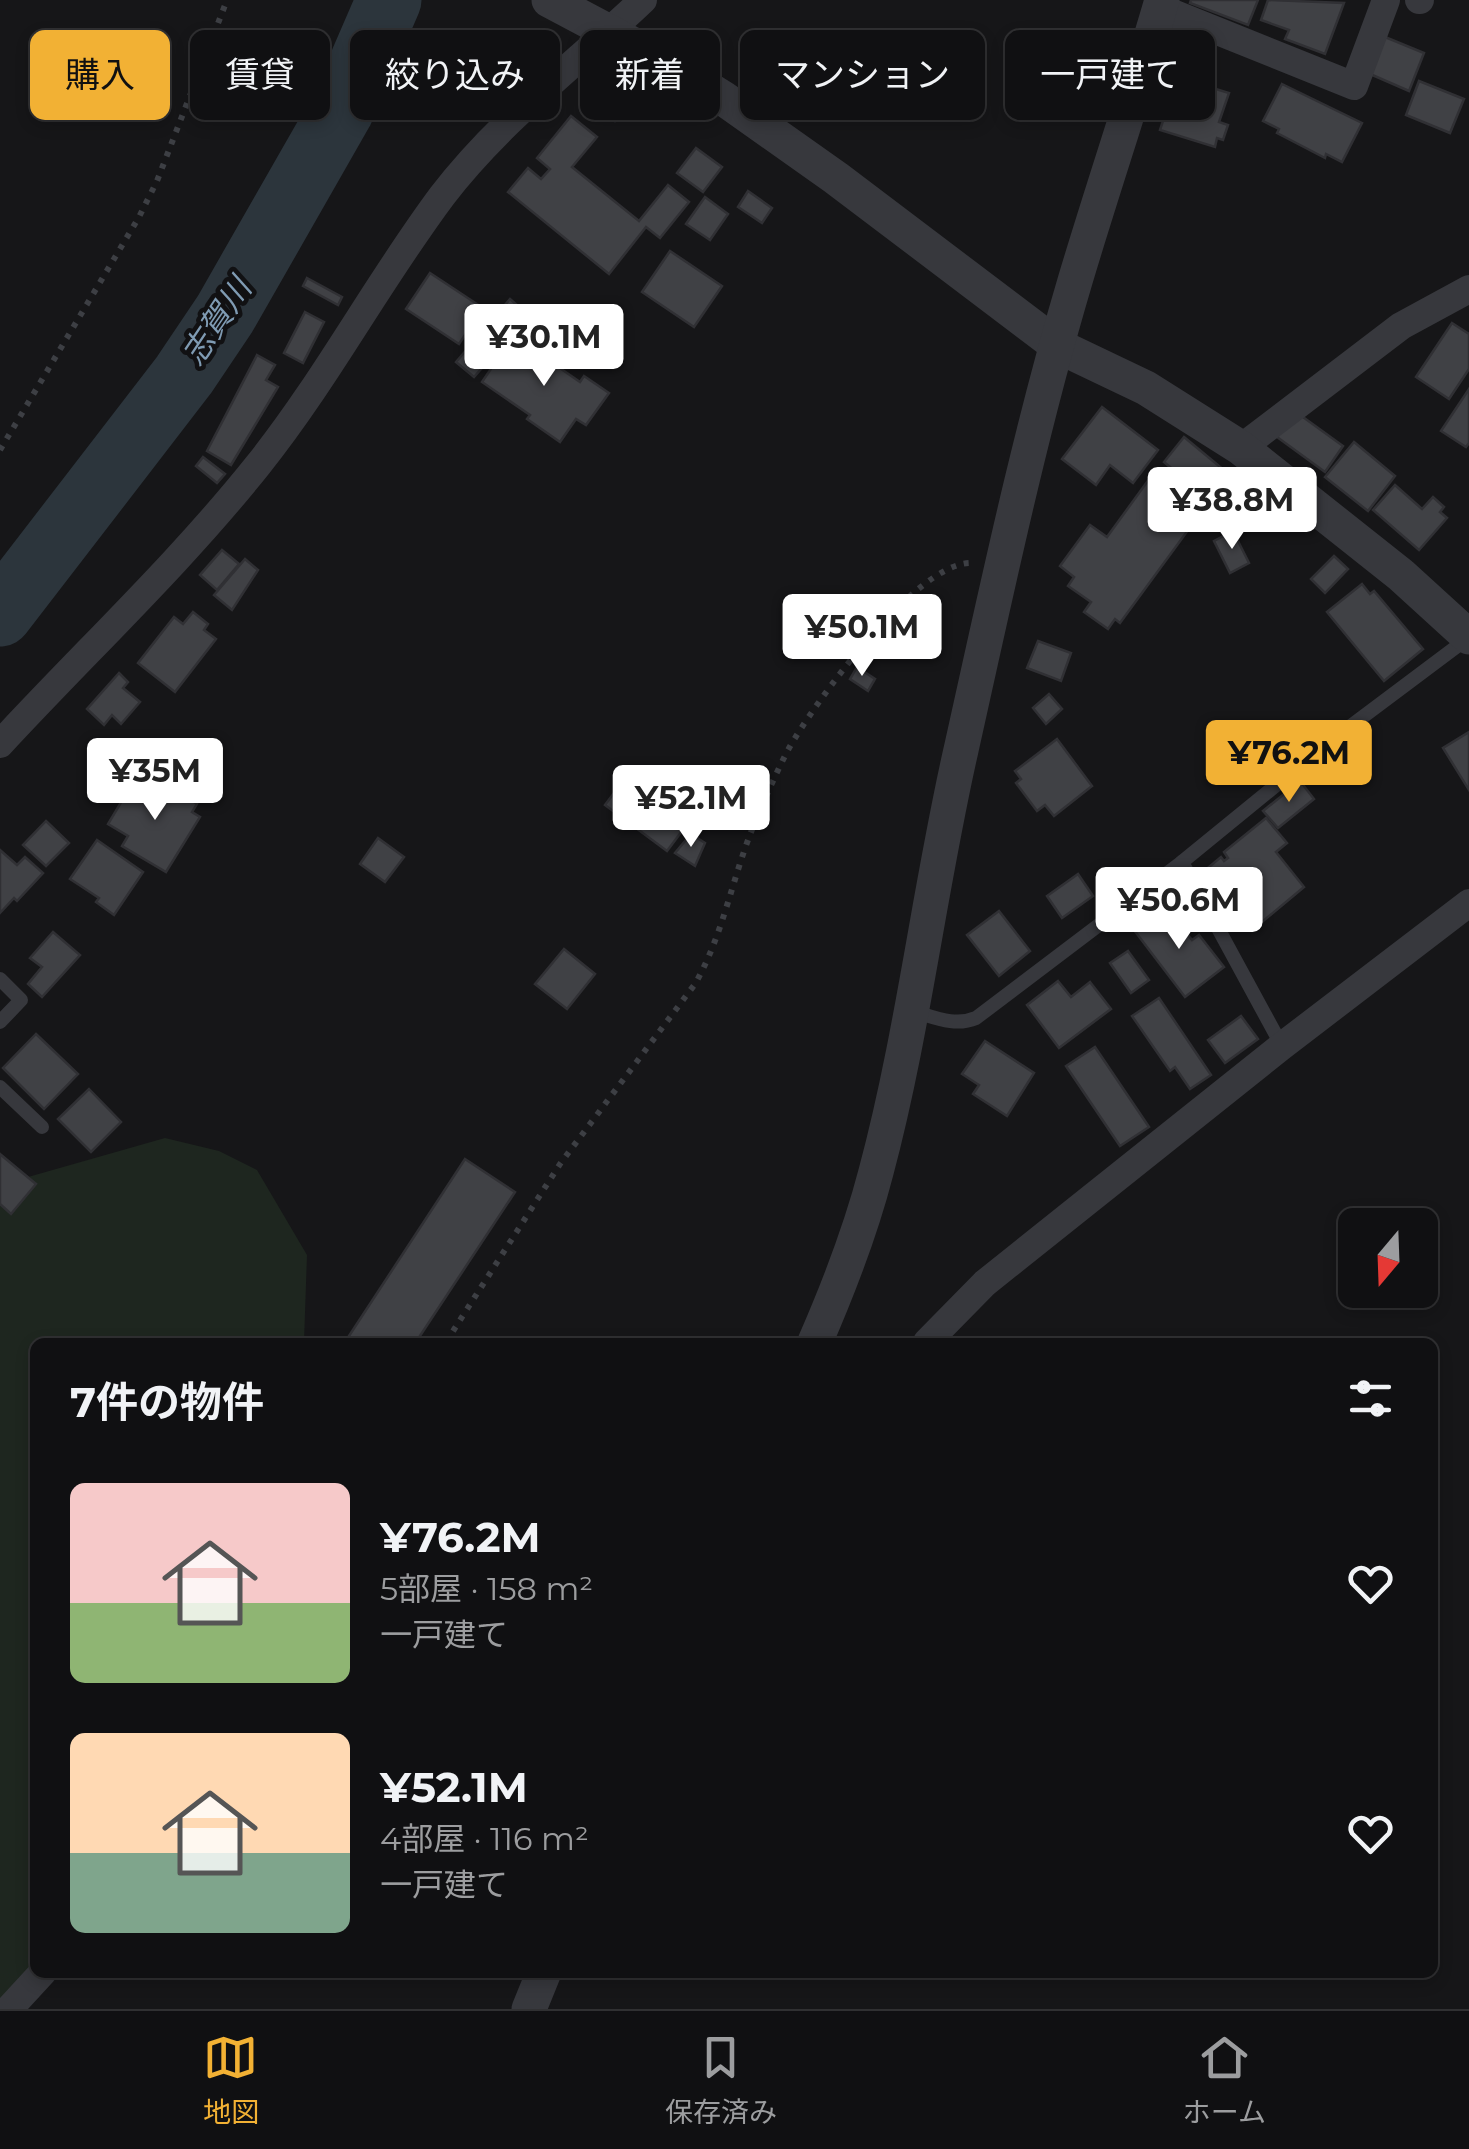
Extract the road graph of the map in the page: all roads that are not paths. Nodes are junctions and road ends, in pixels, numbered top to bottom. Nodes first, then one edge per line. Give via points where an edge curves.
1 (549, 0) edge
2 (643, 0) edge
3 (1386, 0) edge
4 (1161, 4) edge
5 (608, 30) edge
6 (611, 30) edge
7 (580, 58) edge
8 (720, 96) edge
9 (1469, 289) edge
10 (1058, 346) junction
11 (1241, 448) junction
12 (1469, 637) edge
13 (0, 744) edge
14 (1182, 862) junction
15 (1469, 902) edge
16 (0, 979) edge
17 (911, 1011) junction
18 (0, 1022) edge
19 (1282, 1046) junction
20 (0, 1087) edge
21 (42, 1127) dead end
22 (817, 1338) edge
23 (931, 1338) edge
24 (37, 1978) edge
25 (542, 1978) edge
26 (8, 2009) edge
27 (530, 2009) edge

1 - 5 street
2 - 6 street
3 - 4 street via 1354,86
4 - 10 street
7 - 13 street via 444,193 259,464
8 - 10 street
9 - 11 street via 1402,326
10 - 11 street via 1146,388
10 - 17 street via 957,765
11 - 12 street
12 - 14 lane
14 - 17 lane via 976,1018 953,1022
14 - 19 lane
15 - 19 street
16 - 18 lane via 21,1000
17 - 22 street via 876,1172
19 - 23 street via 985,1282
20 - 21 lane
24 - 26 street
25 - 27 street

